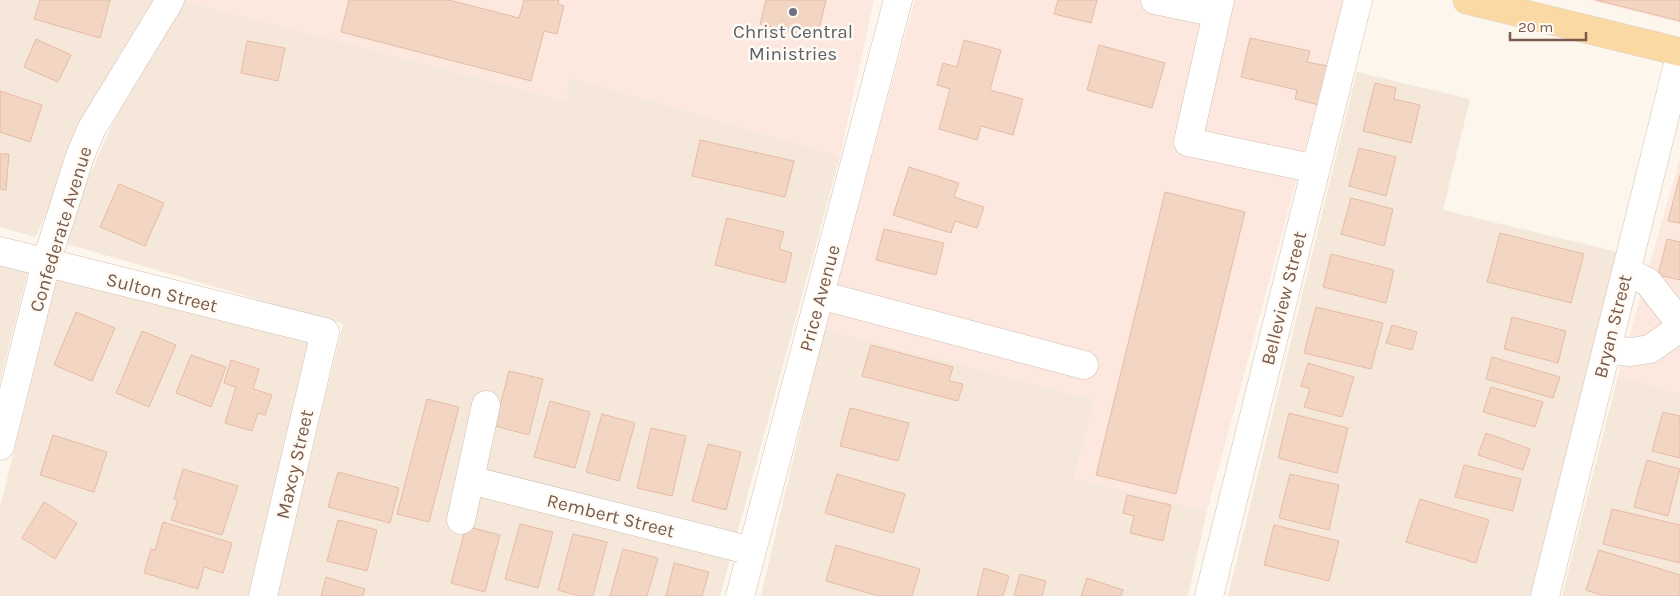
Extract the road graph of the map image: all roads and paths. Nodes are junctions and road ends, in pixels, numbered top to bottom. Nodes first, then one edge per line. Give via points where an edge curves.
1 (170, 0) edge
2 (898, 0) edge
3 (1155, 0) edge
4 (1358, 0) edge
5 (1467, 0) edge
6 (1218, 6) edge
7 (1680, 52) edge
8 (1680, 56) edge
9 (1316, 169) junction
10 (0, 251) edge
11 (46, 263) junction
12 (1626, 271) junction
13 (820, 295) junction
14 (1680, 323) edge
15 (1680, 328) edge
16 (325, 332) joint
17 (1607, 349) junction
18 (1084, 365) dead end
19 (486, 405) dead end
20 (0, 446) edge
21 (470, 480) junction
22 (461, 520) dead end
23 (752, 551) junction
24 (263, 596) edge
25 (740, 596) edge
26 (1208, 596) edge
27 (1544, 596) edge

1 - 11 street, Confederate Avenue via 91,130
2 - 13 street, Price Avenue
3 - 6 street
4 - 9 street, Belleview Street
5 - 7 main road
6 - 9 street via 1188,142
8 - 12 street, Bryan Street
9 - 26 street, Belleview Street
10 - 11 street, Sulton Street
11 - 16 street, Sulton Street
11 - 20 street, Confederate Avenue
12 - 14 street via 1648,282
12 - 17 street, Bryan Street
13 - 18 street
13 - 23 street, Price Avenue
15 - 17 street via 1650,349 1630,352
16 - 24 street, Maxcy Street
17 - 27 street, Bryan Street
19 - 21 street
21 - 22 street
21 - 23 street, Rembert Street
23 - 25 street, Price Avenue

